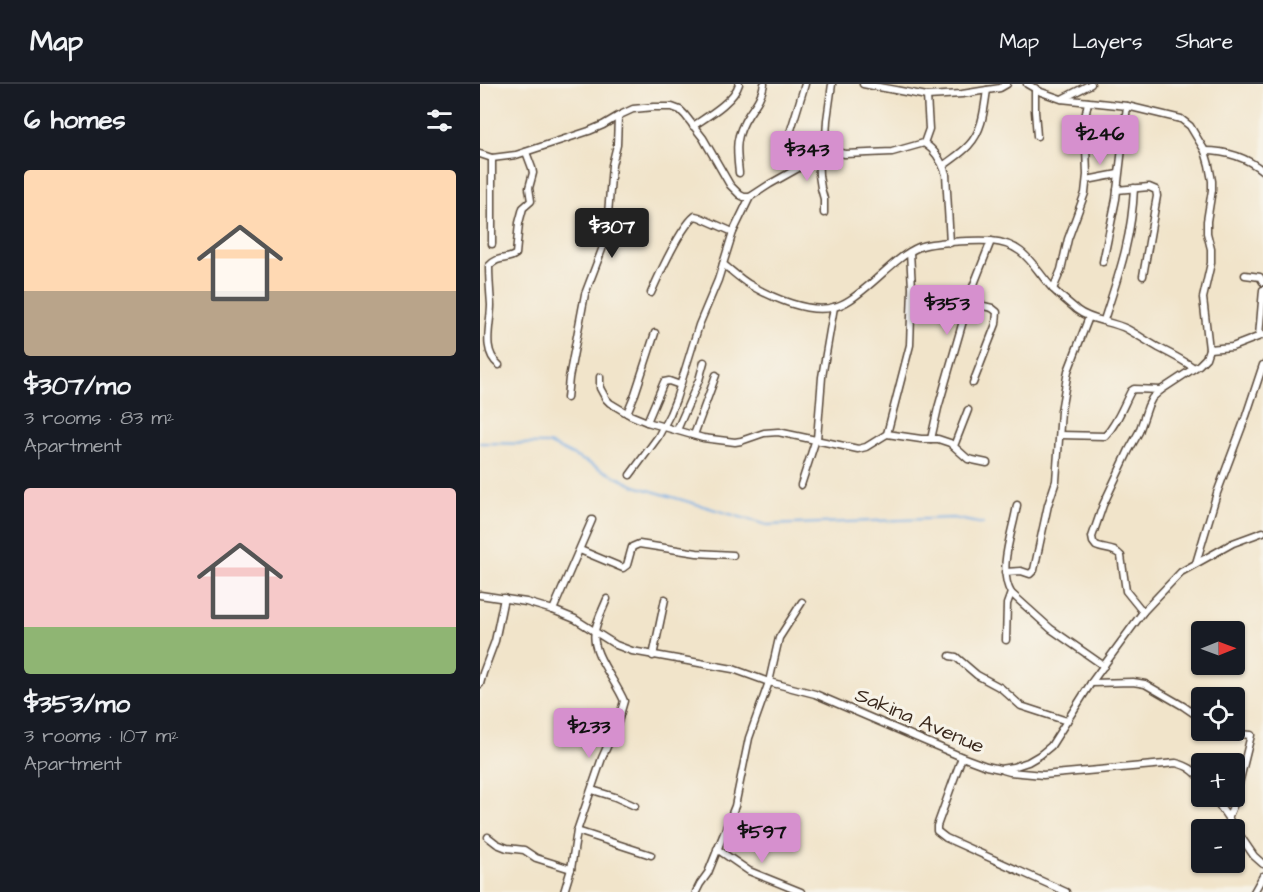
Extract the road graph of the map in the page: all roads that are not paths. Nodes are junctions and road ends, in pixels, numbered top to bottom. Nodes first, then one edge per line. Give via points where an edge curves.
1 (739, 84) edge
2 (764, 84) edge
3 (805, 84) edge
4 (832, 84) edge
5 (863, 84) edge
6 (903, 84) edge
7 (1007, 84) edge
8 (1027, 84) edge
9 (1091, 84) edge
10 (1035, 88) junction
11 (987, 90) junction
12 (899, 91) junction
13 (927, 96) junction
14 (1061, 99) junction
15 (1088, 102) junction
16 (1127, 106) junction
17 (618, 117) junction
18 (693, 126) junction
19 (1037, 136) dead end
20 (826, 137) junction
21 (924, 143) junction
22 (786, 146) dead end
23 (818, 151) junction
24 (1204, 151) junction
25 (526, 152) junction
26 (480, 154) edge
27 (492, 158) junction
28 (943, 166) junction
29 (1263, 171) edge
30 (739, 173) dead end
31 (1118, 174) junction
32 (1087, 180) junction
33 (1134, 188) junction
34 (1117, 190) junction
35 (750, 197) junction
36 (824, 213) dead end
37 (733, 232) junction
38 (991, 241) junction
39 (950, 243) junction
40 (492, 244) dead end
41 (910, 252) junction
42 (1103, 262) dead end
43 (723, 264) junction
44 (1245, 275) dead end
45 (1143, 276) dead end
46 (1263, 282) edge
47 (1053, 289) junction
48 (1263, 290) edge
49 (651, 292) dead end
50 (967, 302) junction
51 (834, 307) junction
52 (1089, 317) junction
53 (1104, 320) junction
54 (655, 333) dead end
55 (1261, 336) edge
56 (1209, 349) junction
57 (704, 362) dead end
58 (499, 365) dead end
59 (1263, 365) edge
60 (1194, 368) junction
61 (716, 375) dead end
62 (600, 377) dead end
63 (973, 383) dead end
64 (680, 385) junction
65 (1161, 390) junction
66 (567, 398) dead end
67 (968, 410) dead end
68 (627, 412) junction
69 (647, 422) junction
70 (664, 426) junction
71 (677, 430) junction
72 (887, 434) junction
73 (694, 435) junction
74 (1060, 435) junction
75 (817, 439) junction
76 (931, 439) junction
77 (954, 446) junction
78 (987, 463) dead end
79 (630, 475) dead end
80 (801, 485) dead end
81 (1017, 505) dead end
82 (592, 520) dead end
83 (1263, 532) edge
84 (580, 550) junction
85 (733, 555) dead end
86 (1196, 563) junction
87 (1005, 572) junction
88 (1011, 593) junction
89 (480, 595) edge
90 (504, 598) junction
91 (607, 599) dead end
92 (665, 599) dead end
93 (802, 602) dead end
94 (553, 610) junction
95 (1143, 612) junction
96 (594, 633) junction
97 (1006, 640) dead end
98 (653, 656) junction
99 (950, 656) dead end
100 (1104, 666) junction
101 (769, 682) junction
102 (1091, 683) junction
103 (480, 684) edge
104 (1191, 711) edge
105 (1067, 721) junction
106 (1245, 735) edge
107 (962, 757) junction
108 (1191, 768) edge
109 (1000, 769) junction
110 (592, 790) junction
111 (635, 806) dead end
112 (1220, 807) edge
113 (1228, 818) junction
114 (577, 831) junction
115 (489, 837) dead end
116 (717, 849) junction
117 (651, 855) dead end
118 (1263, 864) edge
119 (571, 869) junction
120 (1263, 876) edge
121 (564, 892) edge
122 (696, 892) edge
123 (799, 892) edge
124 (1066, 892) edge
125 (1254, 892) edge

1 - 18 street via 733,95
2 - 30 street via 736,145
3 - 22 street
4 - 20 street
5 - 12 street
6 - 12 street
7 - 11 street
8 - 10 street
9 - 14 street
10 - 14 street
10 - 19 street
11 - 13 street
11 - 28 street via 977,132 970,144
12 - 13 street
13 - 21 street via 929,129
14 - 15 street
15 - 16 street
15 - 32 street via 1084,131
16 - 24 street via 1181,119 1190,126
16 - 31 street
17 - 18 street via 633,109 672,106
17 - 25 street via 603,126
17 - 66 street via 606,239 585,294
18 - 35 street via 730,185 740,195
20 - 21 street via 832,150 845,154 892,152
20 - 23 street
21 - 28 street
23 - 35 street via 802,166
23 - 36 street
24 - 29 street via 1233,154
24 - 56 street via 1212,181 1207,221 1211,263 1203,298
25 - 27 street
25 - 58 street via 533,173 531,201 523,208 519,222 516,254 499,258 489,266 488,344
26 - 27 street
27 - 40 street
28 - 39 street
31 - 32 street
31 - 34 street
32 - 47 street
33 - 34 street
33 - 45 street via 1149,187 1156,190 1157,196
33 - 53 street via 1129,240
34 - 42 street
35 - 37 street
37 - 43 street
37 - 49 street via 695,216
38 - 39 street
38 - 47 street via 1020,250
38 - 50 street
39 - 41 street
41 - 51 street via 850,300
41 - 72 street via 911,336
43 - 51 street via 751,286 783,301 806,308
43 - 64 street
44 - 46 street
47 - 52 street
48 - 55 street
50 - 63 street via 992,308 997,318
50 - 76 street
51 - 75 street
52 - 53 street
52 - 74 street via 1068,371
53 - 60 street via 1128,329
54 - 68 street
55 - 56 street via 1232,347
56 - 60 street via 1206,358
57 - 71 street
59 - 86 street
60 - 65 street
61 - 73 street
62 - 68 street via 606,399
64 - 69 street via 664,382
64 - 70 street
65 - 74 street via 1131,391 1105,436
65 - 95 street via 1148,406 1092,537 1096,546 1121,556 1126,591
67 - 77 street
68 - 69 street
69 - 70 street
70 - 71 street
70 - 79 street
71 - 73 street
72 - 75 street via 860,449
72 - 76 street
73 - 75 street via 735,442 778,432
74 - 87 street via 1056,481 1033,572
75 - 80 street
76 - 77 street via 945,440
77 - 78 street via 968,459
81 - 87 street
82 - 84 street
83 - 86 street, Sakina Avenue
84 - 85 street via 623,568 632,547 639,544
84 - 94 street
86 - 95 street, Sakina Avenue via 1181,572
87 - 88 street
88 - 97 street
88 - 100 street via 1051,629
89 - 90 street, Sakina Avenue
90 - 94 street, Sakina Avenue
90 - 103 street
91 - 96 street
92 - 98 street
93 - 101 street via 778,638
94 - 96 street, Sakina Avenue
95 - 100 street, Sakina Avenue
96 - 98 street, Sakina Avenue via 616,645
96 - 110 street via 600,658 624,701
98 - 101 street, Sakina Avenue via 733,669
99 - 105 street via 1001,688 1021,706
100 - 102 street, Sakina Avenue
101 - 107 street, Sakina Avenue via 815,694
101 - 116 street via 749,738 735,806
102 - 104 street via 1145,684
102 - 105 street, Sakina Avenue
105 - 109 street, Sakina Avenue via 1051,746 1040,755
106 - 113 street via 1251,735
107 - 109 street, Sakina Avenue
107 - 124 street via 937,831
108 - 109 street via 1176,763 1043,775
110 - 111 street
110 - 114 street
112 - 113 street
113 - 118 street
114 - 117 street
114 - 119 street
115 - 119 street via 507,848 524,850
116 - 122 street
116 - 123 street via 749,872
119 - 121 street
120 - 125 street

